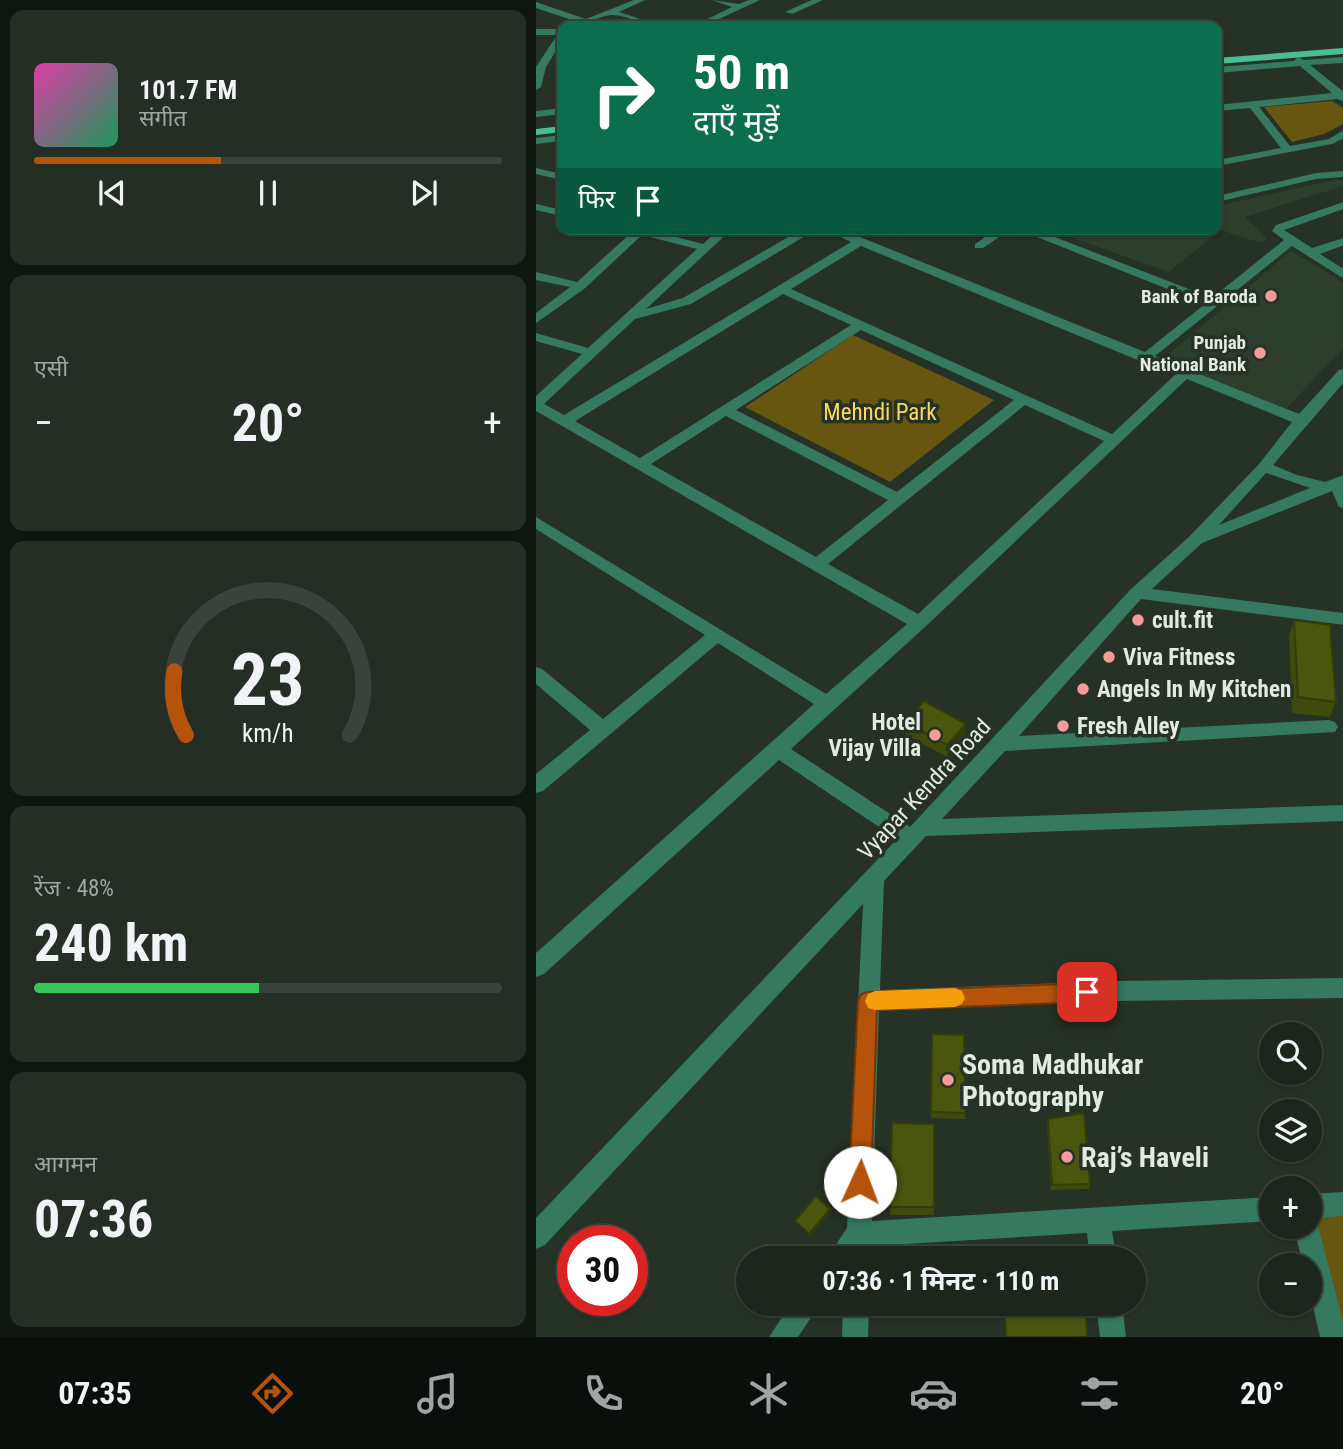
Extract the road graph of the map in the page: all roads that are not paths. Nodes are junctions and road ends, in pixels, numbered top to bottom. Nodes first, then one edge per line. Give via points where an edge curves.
1 (641, 0) edge
2 (716, 0) edge
3 (756, 0) edge
4 (819, 0) edge
5 (536, 5) edge
6 (740, 7) junction
7 (610, 12) junction
8 (789, 12) dead end
9 (583, 21) edge
10 (588, 21) edge
11 (641, 21) edge
12 (708, 21) edge
13 (536, 32) edge
14 (557, 33) edge
15 (557, 40) edge
16 (1343, 45) edge
17 (1343, 51) edge
18 (1222, 55) edge
19 (1293, 55) junction
20 (1343, 60) edge
21 (1222, 61) edge
22 (1302, 63) junction
23 (538, 67) edge
24 (1222, 70) edge
25 (536, 88) edge
26 (1342, 97) edge
27 (1252, 104) junction
28 (1222, 107) edge
29 (557, 114) edge
30 (557, 123) edge
31 (539, 127) edge
32 (557, 129) edge
33 (1343, 133) edge
34 (557, 136) edge
35 (536, 141) edge
36 (536, 148) edge
37 (1287, 149) junction
38 (1222, 160) edge
39 (536, 171) edge
40 (1343, 174) edge
41 (557, 176) edge
42 (1222, 198) edge
43 (1343, 205) edge
44 (536, 207) edge
45 (557, 212) edge
46 (631, 235) edge
47 (655, 235) edge
48 (720, 235) edge
49 (801, 235) edge
50 (846, 235) edge
51 (996, 235) edge
52 (1038, 235) edge
53 (861, 241) junction
54 (1291, 241) junction
55 (1343, 241) edge
56 (979, 246) dead end
57 (706, 248) junction
58 (1310, 253) junction
59 (1343, 275) edge
60 (536, 276) edge
61 (580, 286) junction
62 (782, 289) junction
63 (1213, 303) junction
64 (629, 318) junction
65 (536, 320) edge
66 (860, 325) junction
67 (536, 337) edge
68 (592, 353) junction
69 (1145, 358) junction
70 (1343, 373) edge
71 (1184, 374) junction
72 (1024, 399) junction
73 (536, 404) edge
74 (725, 410) junction
75 (1301, 420) junction
76 (563, 422) junction
77 (1114, 440) junction
78 (639, 465) junction
79 (1264, 467) junction
80 (1335, 483) edge
81 (898, 499) junction
82 (1343, 503) edge
83 (536, 522) edge
84 (1196, 540) junction
85 (816, 565) junction
86 (1137, 593) junction
87 (1343, 619) edge
88 (919, 623) junction
89 (718, 635) junction
90 (536, 674) edge
91 (827, 703) junction
92 (1329, 727) dead end
93 (602, 729) junction
94 (1000, 744) junction
95 (778, 750) junction
96 (536, 785) edge
97 (1343, 813) edge
98 (915, 833) junction
99 (874, 877) junction
100 (536, 967) edge
101 (1343, 988) edge
102 (868, 1001) junction
103 (1343, 1204) edge
104 (1322, 1205) edge
105 (1259, 1210) edge
106 (1098, 1219) junction
107 (536, 1236) edge
108 (1310, 1239) edge
109 (858, 1246) edge
110 (1101, 1246) edge
111 (798, 1316) edge
112 (856, 1316) edge
113 (1110, 1316) edge
114 (782, 1337) edge
115 (856, 1337) edge
116 (1113, 1337) edge
117 (1333, 1337) edge

1 - 7 street
2 - 6 street
3 - 6 street
4 - 8 street
5 - 9 street
6 - 12 street
7 - 10 street
7 - 11 street
13 - 14 street
15 - 23 street
16 - 18 main road
17 - 19 main road
19 - 21 main road
19 - 22 street
20 - 22 street
22 - 24 street
22 - 26 street
23 - 25 street
26 - 27 street
27 - 28 street
27 - 37 street
29 - 31 street
30 - 31 main road
31 - 32 main road
31 - 34 street
31 - 35 street
31 - 36 street
33 - 37 street via 1332,141
37 - 38 street
39 - 41 street
40 - 42 street
43 - 54 street via 1280,228 1280,234
44 - 45 street
46 - 61 street
47 - 57 street
48 - 57 street
49 - 64 street via 686,301
50 - 53 street
51 - 56 street
52 - 63 street
53 - 62 street
53 - 69 street
54 - 58 street
54 - 63 street
55 - 58 street
57 - 64 street
58 - 59 street
60 - 61 street
61 - 65 street
62 - 66 street
62 - 76 street
63 - 69 street
64 - 68 street
66 - 72 street
66 - 74 street
67 - 68 street
68 - 73 street
69 - 71 street
70 - 75 street, Vyapar Kendra Road
71 - 75 street
71 - 77 street
72 - 77 street
72 - 81 street
73 - 76 street
74 - 78 street
74 - 81 street
75 - 79 street, Vyapar Kendra Road
76 - 78 street
77 - 88 street
78 - 85 street
79 - 80 street via 1293,479
79 - 84 street, Vyapar Kendra Road
80 - 82 street
80 - 84 street
81 - 85 street
83 - 89 street
84 - 86 street, Vyapar Kendra Road
85 - 88 street
86 - 87 street
86 - 94 street, Vyapar Kendra Road
88 - 91 street
89 - 91 street
89 - 93 street
90 - 93 street
91 - 95 street
92 - 94 street
93 - 96 street
94 - 98 street, Vyapar Kendra Road
95 - 98 street
95 - 100 street
97 - 98 street
98 - 99 street, Vyapar Kendra Road
99 - 102 street
99 - 107 street, Vyapar Kendra Road
101 - 102 street
102 - 109 street
103 - 104 street
105 - 106 street
106 - 109 street
106 - 110 street
108 - 117 street
111 - 114 street
112 - 115 street
113 - 116 street

